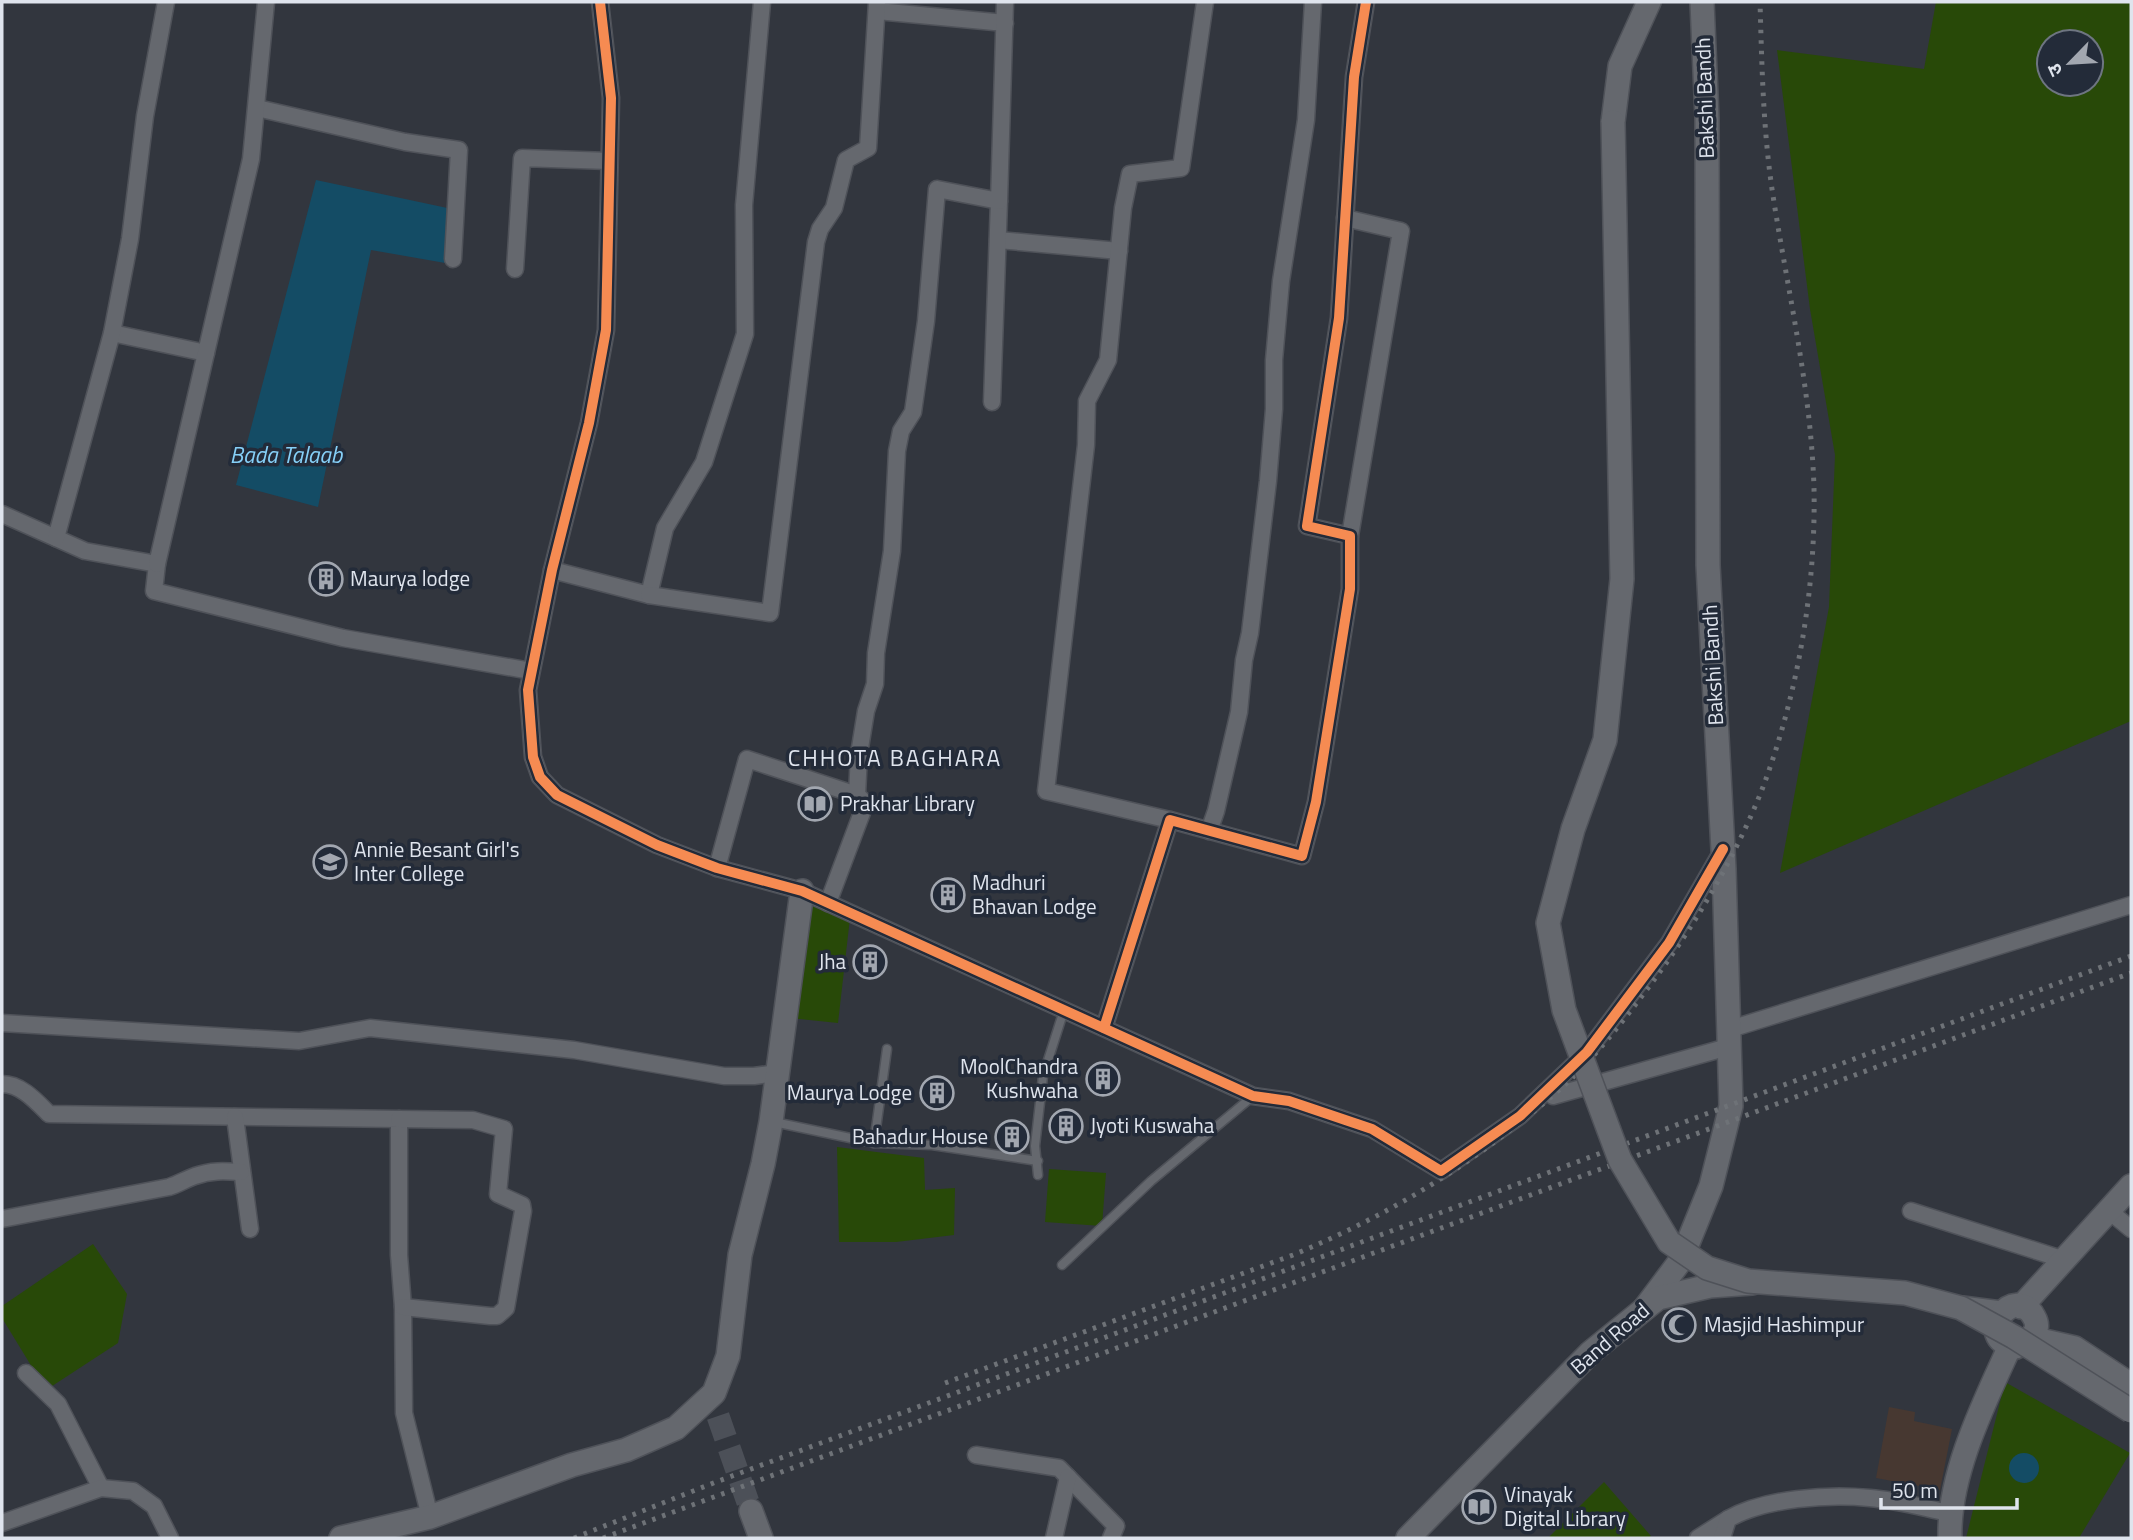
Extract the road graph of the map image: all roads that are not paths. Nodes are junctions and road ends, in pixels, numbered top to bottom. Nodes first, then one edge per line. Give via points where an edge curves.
1 (166, 2) edge
2 (266, 2) edge
3 (600, 2) edge
4 (762, 2) edge
5 (1005, 2) edge
6 (1205, 2) edge
7 (1313, 2) edge
8 (1366, 2) edge
9 (1649, 2) edge
10 (1702, 2) edge
11 (877, 6) edge
12 (1004, 23) junction
13 (257, 108) junction
14 (609, 161) junction
15 (999, 201) junction
16 (1345, 218) junction
17 (998, 240) junction
18 (1119, 251) junction
19 (453, 259) dead end
20 (515, 269) dead end
21 (112, 333) junction
22 (206, 353) junction
23 (992, 402) dead end
24 (2, 514) edge
25 (1350, 536) junction
26 (56, 538) junction
27 (157, 564) junction
28 (552, 570) junction
29 (649, 594) junction
30 (531, 671) junction
31 (857, 795) junction
32 (1170, 820) junction
33 (1209, 831) junction
34 (1723, 849) junction
35 (717, 868) junction
36 (802, 891) junction
37 (828, 903) junction
38 (2131, 905) edge
39 (1064, 1010) junction
40 (2, 1023) edge
41 (1104, 1028) junction
42 (1728, 1038) junction
43 (887, 1049) dead end
44 (777, 1073) junction
45 (2, 1084) edge
46 (1252, 1096) junction
47 (1553, 1096) dead end
48 (235, 1117) junction
49 (399, 1119) junction
50 (771, 1122) junction
51 (874, 1143) junction
52 (1038, 1161) junction
53 (241, 1172) junction
54 (1038, 1175) dead end
55 (2131, 1186) edge
56 (2108, 1210) junction
57 (1911, 1211) dead end
58 (2, 1219) edge
59 (250, 1228) dead end
60 (2131, 1229) edge
61 (2065, 1260) junction
62 (1062, 1265) dead end
63 (403, 1307) junction
64 (1645, 1308) junction
65 (2011, 1310) junction
66 (2020, 1342) junction
67 (728, 1356) junction
68 (26, 1373) dead end
69 (2131, 1385) edge
70 (2131, 1411) edge
71 (718, 1416) tunnel mouth
72 (2131, 1417) edge
73 (976, 1455) dead end
74 (1068, 1477) junction
75 (101, 1488) junction
76 (751, 1511) tunnel mouth
77 (1950, 1513) junction
78 (430, 1517) junction
79 (1728, 1519) junction
80 (2, 1523) edge
81 (170, 1538) edge
82 (341, 1538) edge
83 (761, 1538) edge
84 (1054, 1538) edge
85 (1111, 1538) edge
86 (1408, 1538) edge
87 (1698, 1538) edge
88 (1722, 1538) edge
89 (1951, 1538) edge

1 - 21 street
2 - 13 street
3 - 14 street via 611,98
4 - 29 street via 744,205 745,334 704,462 665,528
5 - 12 street
6 - 18 street via 1181,168 1130,174
7 - 33 street via 1306,120 1281,281 1268,481 1250,633 1239,712
8 - 16 street via 1354,77
9 - 70 main road, bridge via 1620,66 1613,122 1622,579 1605,740 1573,829 1548,923 1564,1010 1620,1160 1669,1242 1707,1268 1748,1281 1905,1293 1961,1308
10 - 34 main road, Bakshi Bandh via 1707,118 1708,565
11 - 12 street
11 - 29 street via 868,148 846,160 834,208 816,242 770,613
12 - 15 street
13 - 19 street via 460,150
13 - 22 street via 251,159
14 - 20 street via 522,158
14 - 28 street via 606,330 589,423
15 - 17 street
15 - 31 street via 937,189 914,412 901,431 897,451 891,551
16 - 25 street via 1339,318 1307,526
16 - 25 street via 1401,231
17 - 18 street
17 - 23 street
18 - 32 street via 1108,360 1087,401 1086,445 1046,791
21 - 22 street
21 - 26 street
22 - 27 street
24 - 26 street
25 - 33 street via 1350,590 1316,802 1302,856
26 - 27 street via 85,551
27 - 30 street via 153,591 343,638
28 - 29 street
28 - 30 street
30 - 35 street via 533,757 540,776 557,795 657,845
31 - 35 street via 747,758
31 - 37 street via 863,810
32 - 33 street
32 - 41 street
34 - 42 main road, Bakshi Bandh
34 - 46 street via 1669,943 1587,1052 1520,1116 1441,1171 1372,1129 1289,1101
35 - 36 street
36 - 37 street
36 - 44 main road
37 - 39 street
38 - 42 street
39 - 41 street
39 - 52 lane via 1043,1076 1035,1146
40 - 44 street via 299,1041 370,1028 574,1050 724,1076
41 - 46 street
42 - 47 street
42 - 64 main road, Bakshi Bandh via 1731,1107 1712,1186 1681,1260
43 - 51 lane
44 - 50 main road
45 - 48 street via 32,1096 49,1114
46 - 62 lane via 1151,1181
48 - 49 street
48 - 53 street
49 - 63 street
49 - 63 street via 473,1120 504,1129 498,1194 522,1205 523,1211 503,1313 490,1316
50 - 51 lane
50 - 67 main road via 740,1255
51 - 52 lane via 932,1145
52 - 54 lane
53 - 58 street via 218,1170 169,1187
53 - 59 street
55 - 56 main road
56 - 60 street
56 - 61 main road
57 - 61 street
61 - 65 main road
63 - 78 street via 404,1413
64 - 65 main road, Band Road via 1658,1298 1710,1286 1790,1281 1852,1287 1961,1308
64 - 86 main road, Band Road via 1590,1353
65 - 66 main road via 1996,1325 1997,1331 2004,1342
65 - 66 main road via 2030,1311 2036,1324 2036,1330
66 - 69 main road via 2076,1348
66 - 72 main road
66 - 77 main road via 1974,1425
67 - 71 main road
67 - 78 main road via 714,1393 676,1429
68 - 75 street via 58,1404
73 - 74 street via 1059,1468
74 - 84 street
74 - 85 street via 1116,1526
75 - 80 street
75 - 81 street via 133,1491 154,1506
76 - 83 main road
77 - 79 street via 1871,1497 1805,1499 1745,1509
77 - 89 main road
78 - 82 main road
79 - 87 street
79 - 88 street

